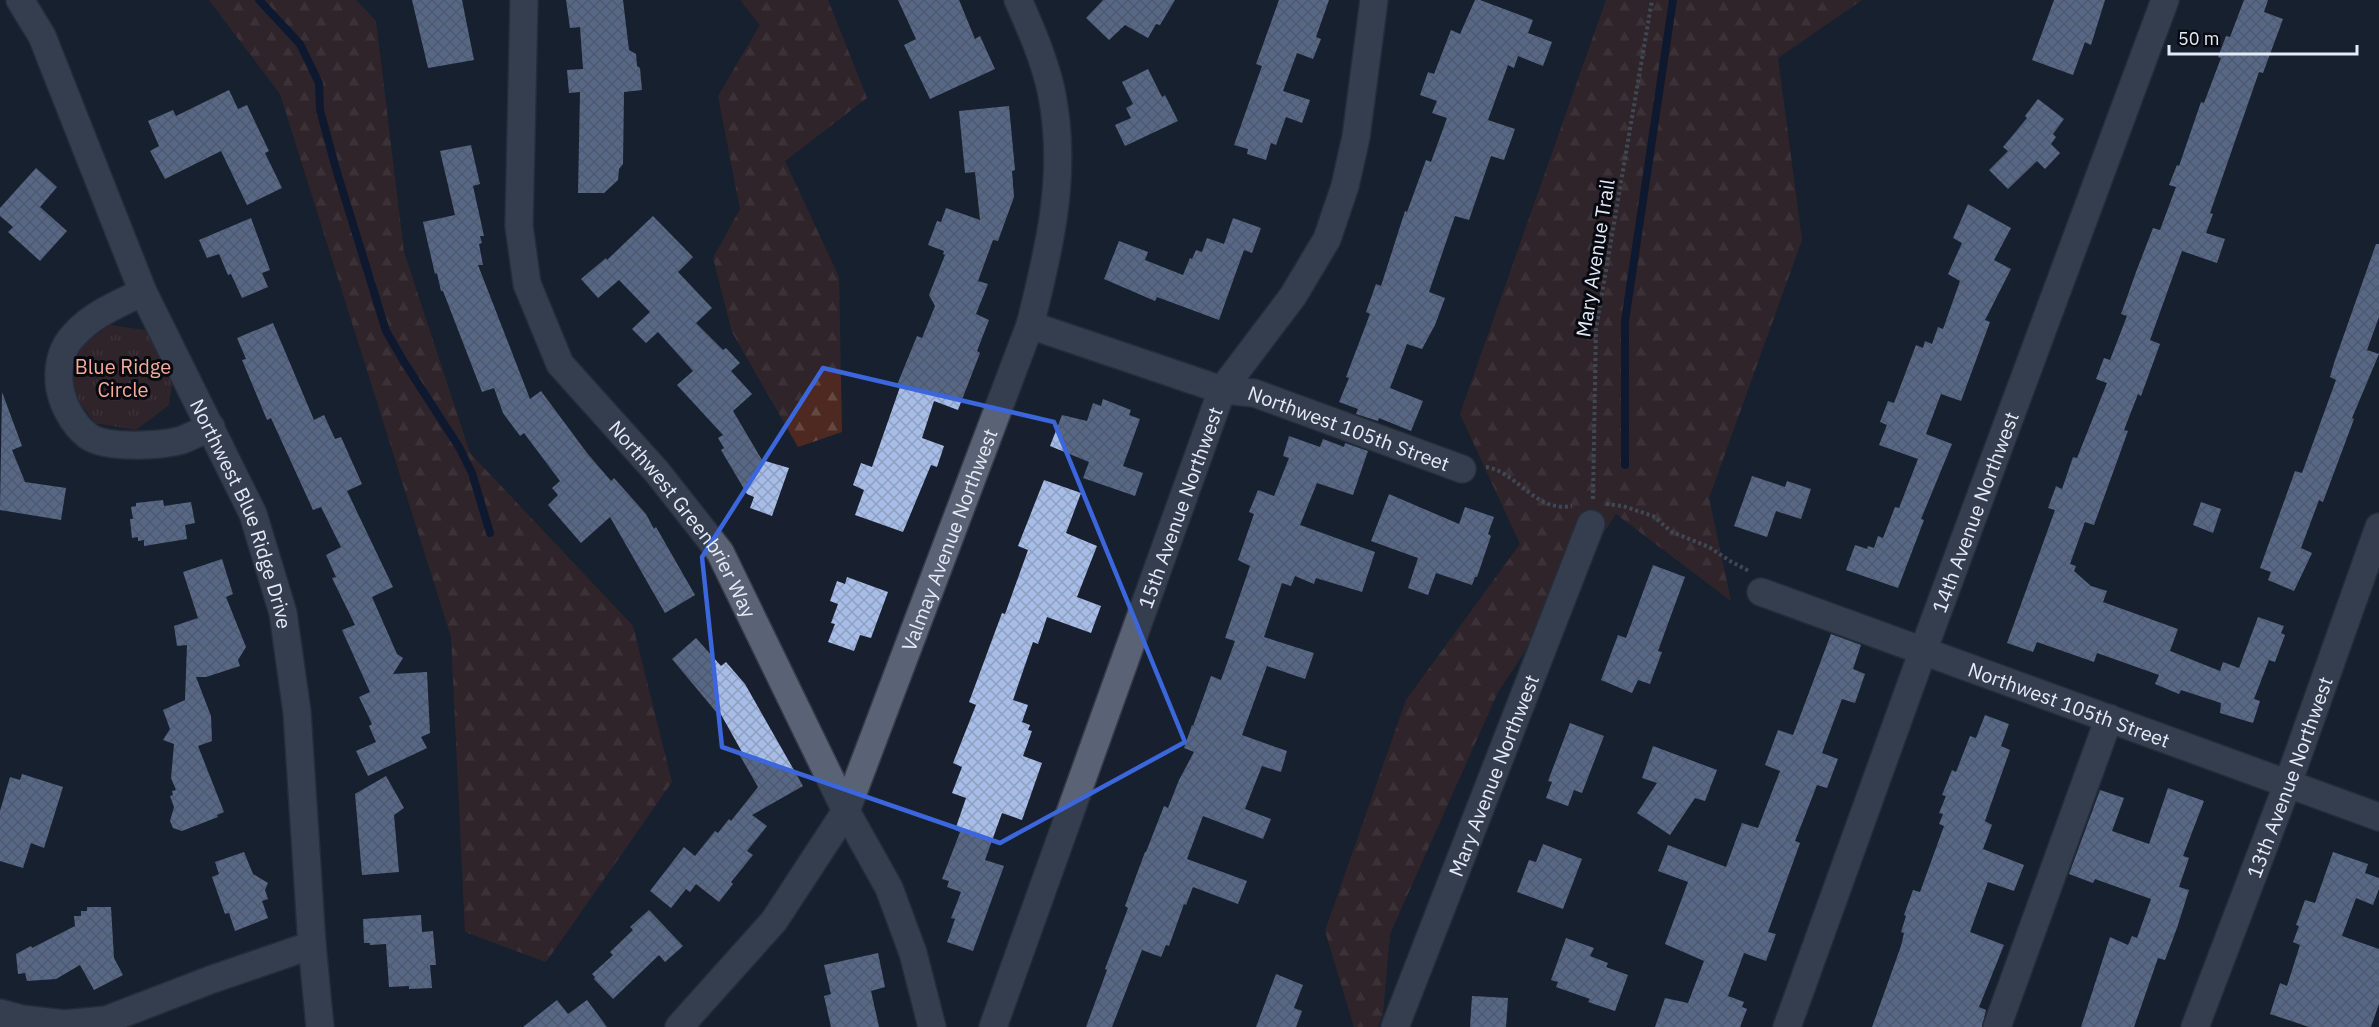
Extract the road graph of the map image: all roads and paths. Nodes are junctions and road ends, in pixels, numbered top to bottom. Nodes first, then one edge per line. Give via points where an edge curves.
1 (20, 0) edge
2 (524, 0) edge
3 (1018, 0) edge
4 (1374, 0) edge
5 (1652, 0) edge
6 (2165, 0) edge
7 (144, 292) junction
8 (1030, 325) junction
9 (1222, 390) junction
10 (211, 427) junction
11 (1462, 470) joint
12 (1586, 508) junction
13 (2379, 527) edge
14 (1761, 592) joint
15 (1923, 651) junction
16 (2109, 718) junction
17 (2288, 783) junction
18 (846, 811) junction
19 (2379, 816) edge
20 (312, 945) junction
21 (0, 1013) edge
22 (105, 1024) edge
23 (320, 1027) edge
24 (679, 1027) edge
25 (932, 1027) edge
26 (993, 1027) edge
27 (1395, 1027) edge
28 (1786, 1027) edge
29 (1997, 1027) edge
30 (2195, 1027) edge

1 - 7 street, Northwest Blue Ridge Drive via 42,36
2 - 18 street, Northwest Greenbrier Way via 519,226 527,284 560,364 657,472 720,552
3 - 8 street, Valmay Avenue Northwest via 1051,89 1059,157 1056,209
4 - 9 street, 15th Avenue Northwest via 1356,137 1327,238 1293,296
5 - 12 path, Mary Avenue Trail via 1596,329
6 - 15 street, 14th Avenue Northwest
7 - 10 street, Northwest Blue Ridge Drive
7 - 10 street via 96,315 71,336 58,364 60,391 72,418 89,437 118,446 180,440
8 - 9 street, Northwest 105th Street
8 - 18 street, Valmay Avenue Northwest
9 - 11 street, Northwest 105th Street via 1254,393
9 - 26 street, 15th Avenue Northwest
10 - 20 street, Northwest Blue Ridge Drive via 253,514 283,612 297,712
11 - 12 path via 1491,468 1541,502
12 - 14 path via 1623,506 1653,516 1672,532 1709,547 1752,572
12 - 27 street, Mary Avenue Northwest
13 - 17 street, 13th Avenue Northwest
14 - 15 street, Northwest 105th Street
15 - 16 street, Northwest 105th Street
15 - 28 street, 14th Avenue Northwest
16 - 17 street, Northwest 105th Street
16 - 29 street
17 - 19 street, Northwest 105th Street
17 - 30 street, 13th Avenue Northwest
18 - 24 street, Valmay Avenue Northwest via 774,921
18 - 25 street, Northwest Greenbrier Way via 889,888 913,953
20 - 22 street via 210,980
20 - 23 street, Northwest Blue Ridge Drive
21 - 22 street via 64,1024

